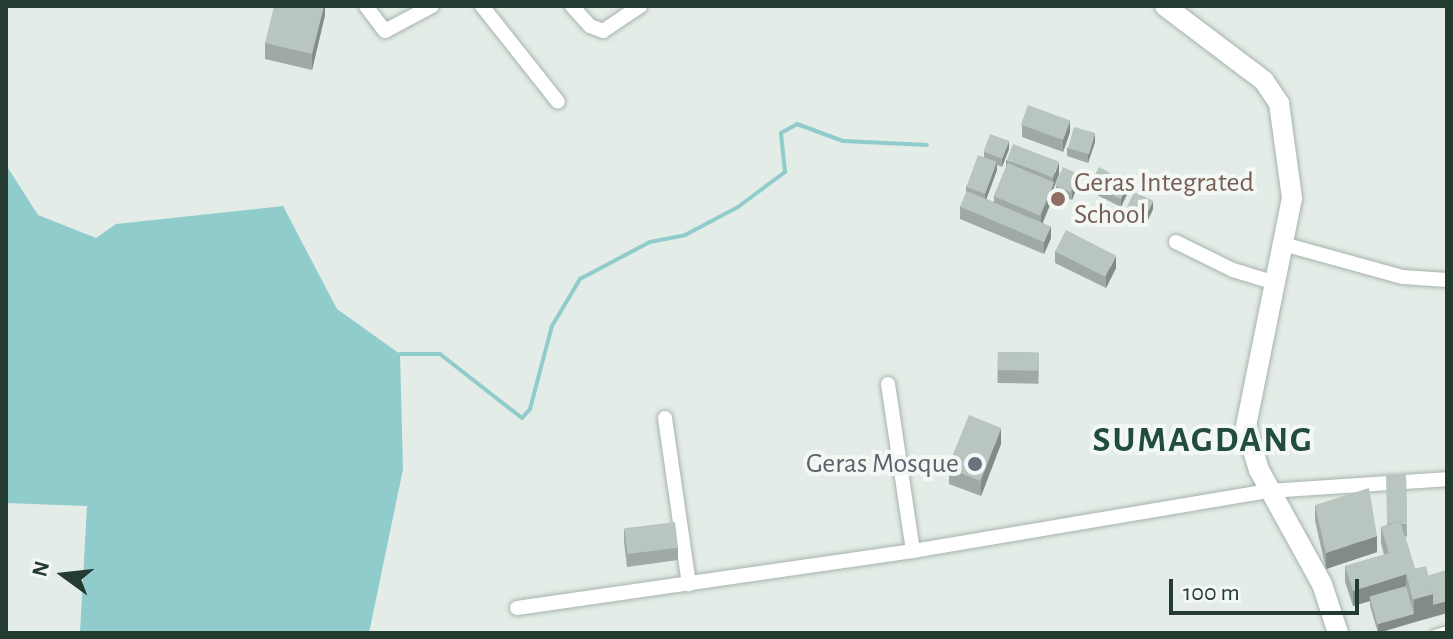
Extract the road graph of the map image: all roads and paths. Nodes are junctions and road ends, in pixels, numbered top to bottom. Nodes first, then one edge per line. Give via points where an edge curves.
1 (366, 6) edge
2 (432, 6) edge
3 (482, 6) edge
4 (572, 6) edge
5 (640, 6) edge
6 (1165, 6) edge
7 (558, 102) dead end
8 (1176, 242) dead end
9 (1283, 244) junction
10 (1447, 280) edge
11 (1272, 282) junction
12 (888, 384) dead end
13 (665, 418) dead end
14 (1447, 479) edge
15 (1268, 491) junction
16 (913, 551) junction
17 (689, 584) junction
18 (517, 608) dead end
19 (1447, 629) edge
20 (1338, 633) edge
21 (1434, 633) edge

1 - 2 street via 385,31
3 - 7 street
4 - 5 street via 590,26 603,31
6 - 9 street via 1264,81 1279,103 1292,198
8 - 11 street
9 - 10 street via 1403,277
9 - 11 street
11 - 15 street via 1246,427
12 - 16 street
13 - 17 street
14 - 15 street
15 - 16 street
15 - 20 street via 1322,584
16 - 17 street
17 - 18 street
19 - 21 lane

